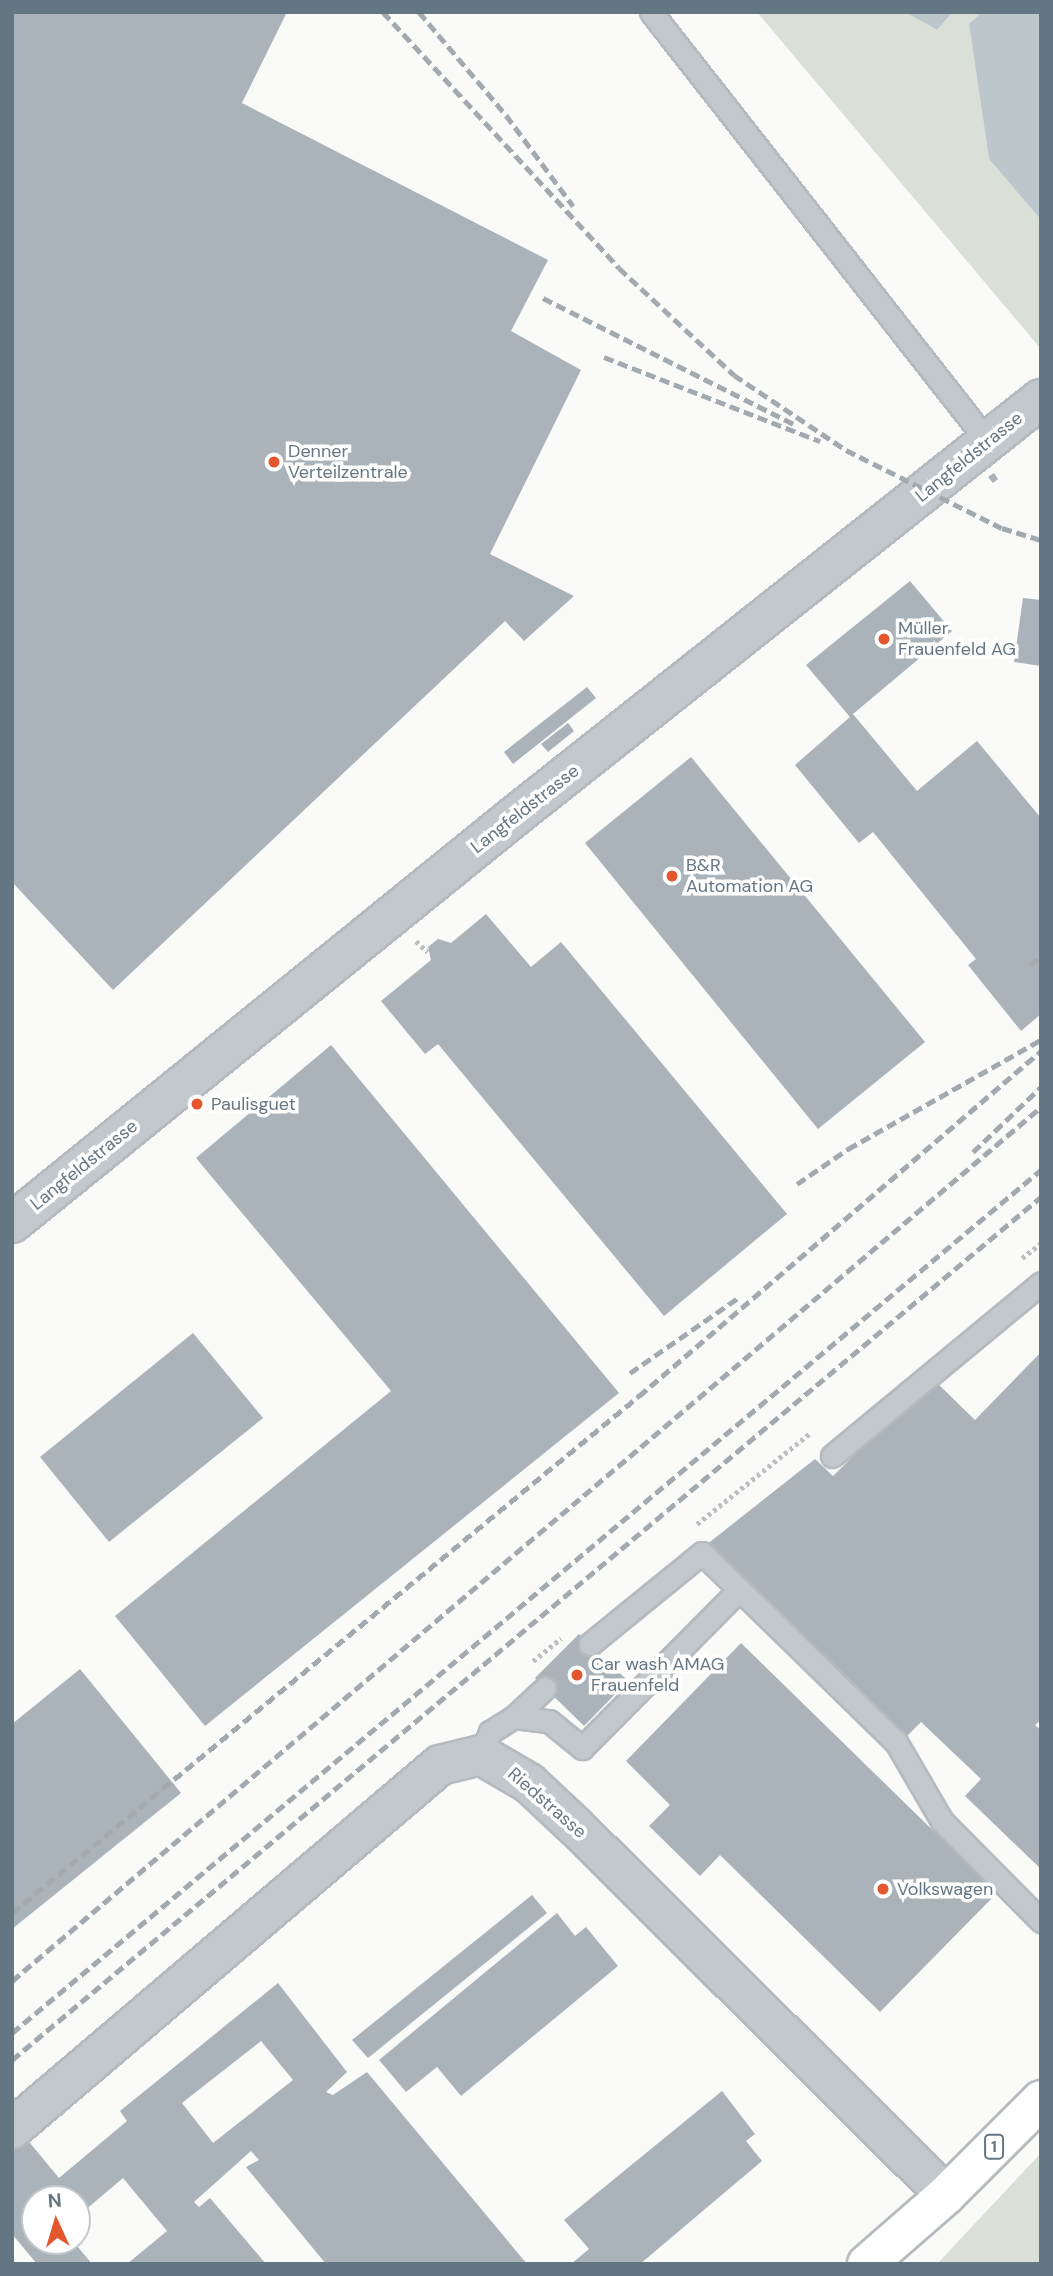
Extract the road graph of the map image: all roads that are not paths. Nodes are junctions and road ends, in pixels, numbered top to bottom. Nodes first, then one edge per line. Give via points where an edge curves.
1 (651, 12) edge
2 (1041, 399) edge
3 (988, 442) junction
4 (12, 1223) edge
5 (1041, 1283) edge
6 (832, 1456) dead end
7 (739, 1590) junction
8 (590, 1644) dead end
9 (545, 1688) dead end
10 (514, 1717) junction
11 (481, 1755) junction
12 (1041, 1921) edge
13 (1041, 2099) edge
14 (12, 2129) edge
15 (946, 2195) junction
16 (867, 2264) edge
17 (890, 2264) edge

1 - 3 lane
2 - 3 street, Langfeldstrasse
3 - 4 street, Langfeldstrasse via 500,828
5 - 6 lane
7 - 8 lane via 702,1553
7 - 10 lane via 582,1748 549,1721
7 - 12 lane via 896,1742 942,1821
9 - 10 lane
10 - 11 lane via 490,1732
11 - 14 street via 440,1765
11 - 15 street, Riedstrasse via 529,1783 577,1828
13 - 15 main road, 1
15 - 16 main road, 1
15 - 17 main road, 1

